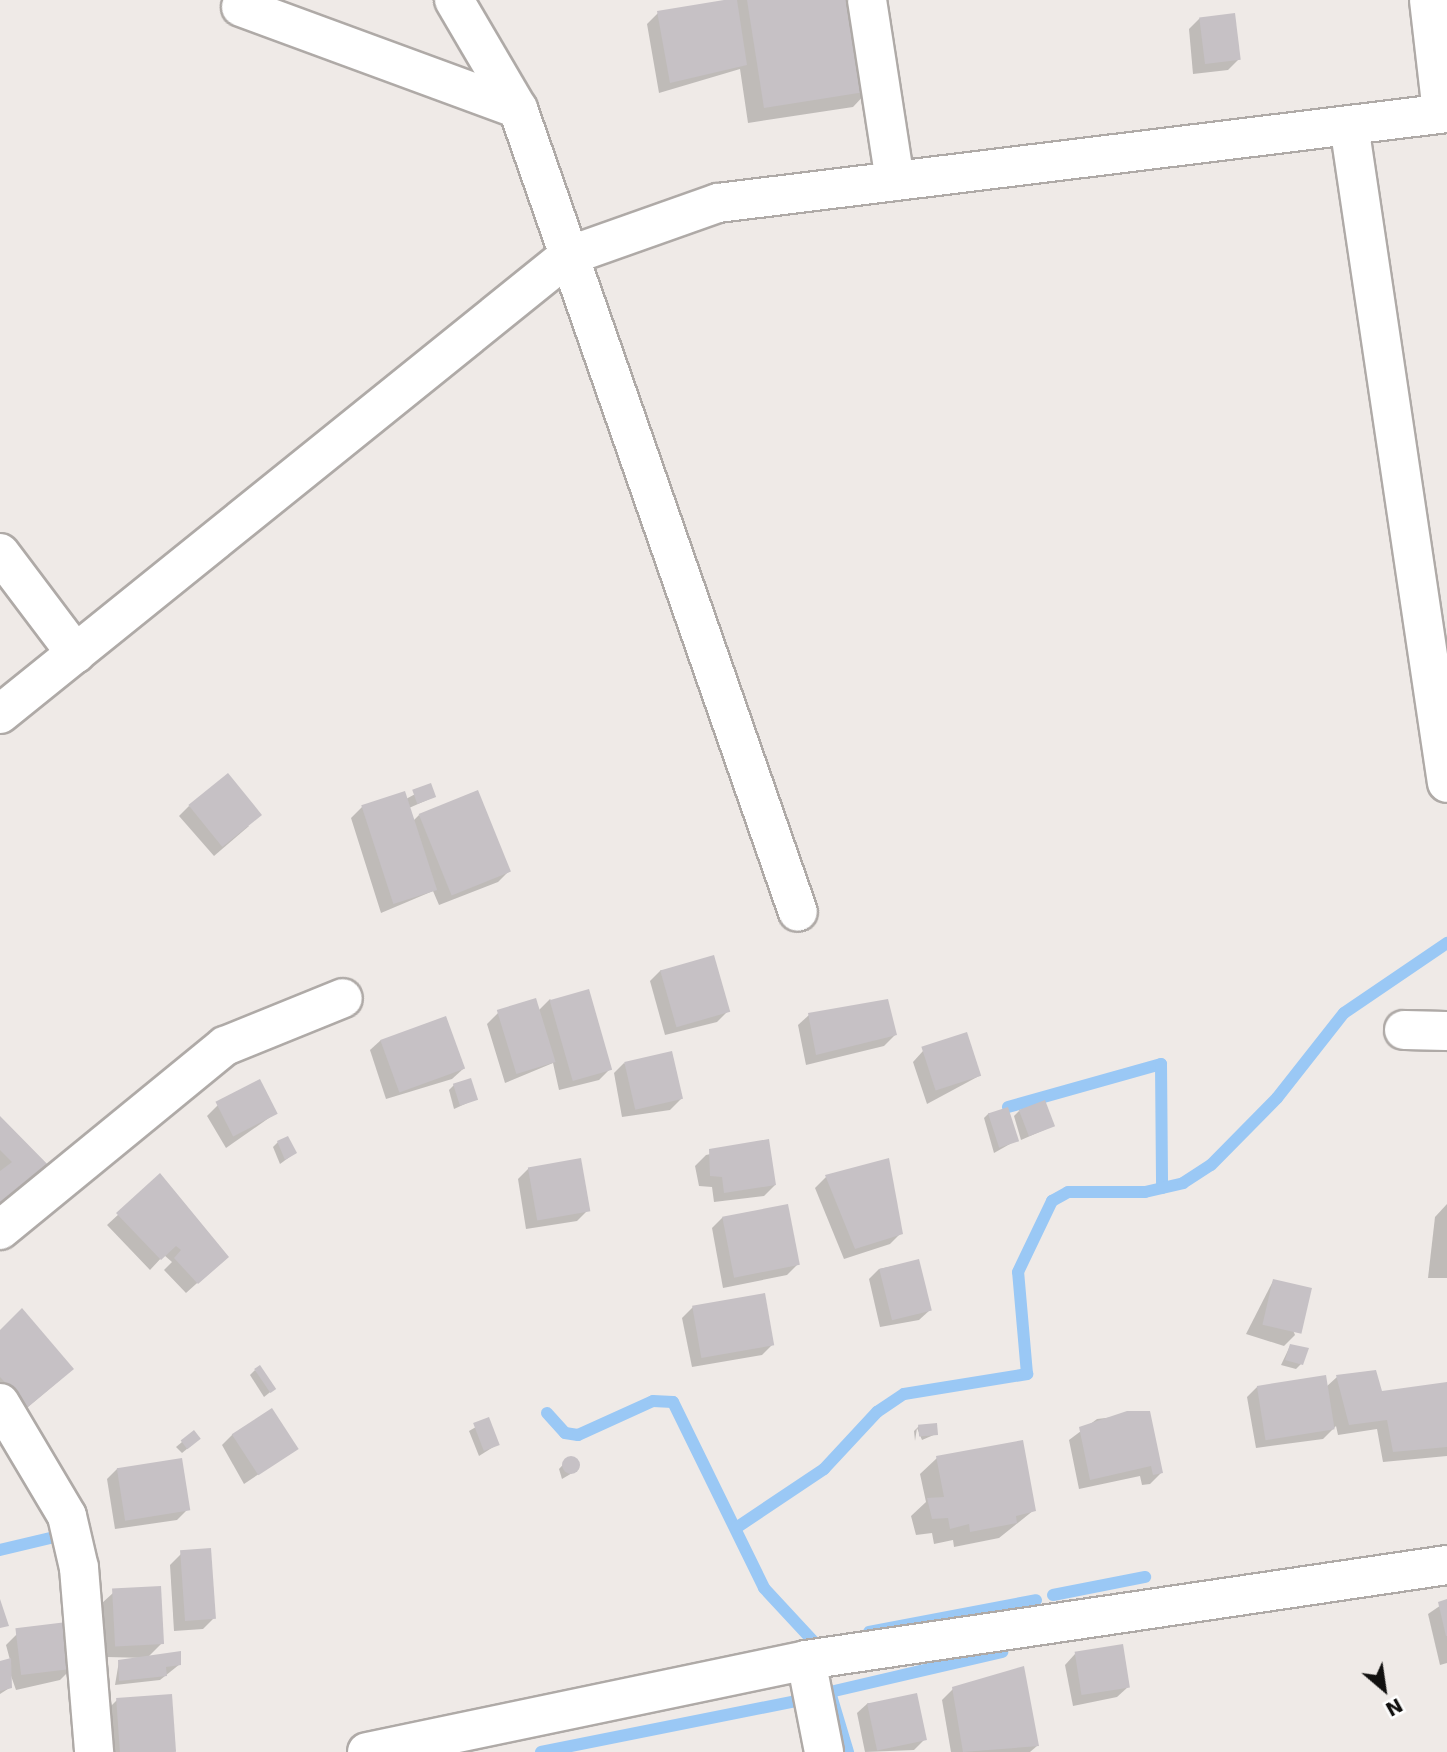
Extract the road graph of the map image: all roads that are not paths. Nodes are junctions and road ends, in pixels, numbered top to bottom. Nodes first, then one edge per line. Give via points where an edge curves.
1 (454, 0) edge
2 (867, 0) edge
3 (1429, 0) edge
4 (241, 7) dead end
5 (518, 109) junction
6 (1445, 113) edge
7 (1349, 125) junction
8 (895, 181) junction
9 (568, 256) junction
10 (0, 553) edge
11 (76, 654) junction
12 (0, 714) edge
13 (1447, 783) edge
14 (798, 912) dead end
15 (343, 998) dead end
16 (1404, 1030) dead end
17 (1447, 1031) edge
18 (0, 1230) edge
19 (0, 1403) edge
20 (1447, 1565) edge
21 (806, 1660) junction
22 (94, 1752) edge
23 (368, 1752) edge
24 (824, 1752) edge

1 - 5 street
2 - 8 street
3 - 6 street
4 - 5 street
5 - 9 street
6 - 7 street
7 - 8 street
7 - 13 street
8 - 9 street via 718,203
9 - 11 street
9 - 14 street
10 - 11 street
11 - 12 street
15 - 18 street via 225,1046
16 - 17 street
19 - 22 street via 67,1516 79,1568
20 - 21 street
21 - 23 street
21 - 24 street

